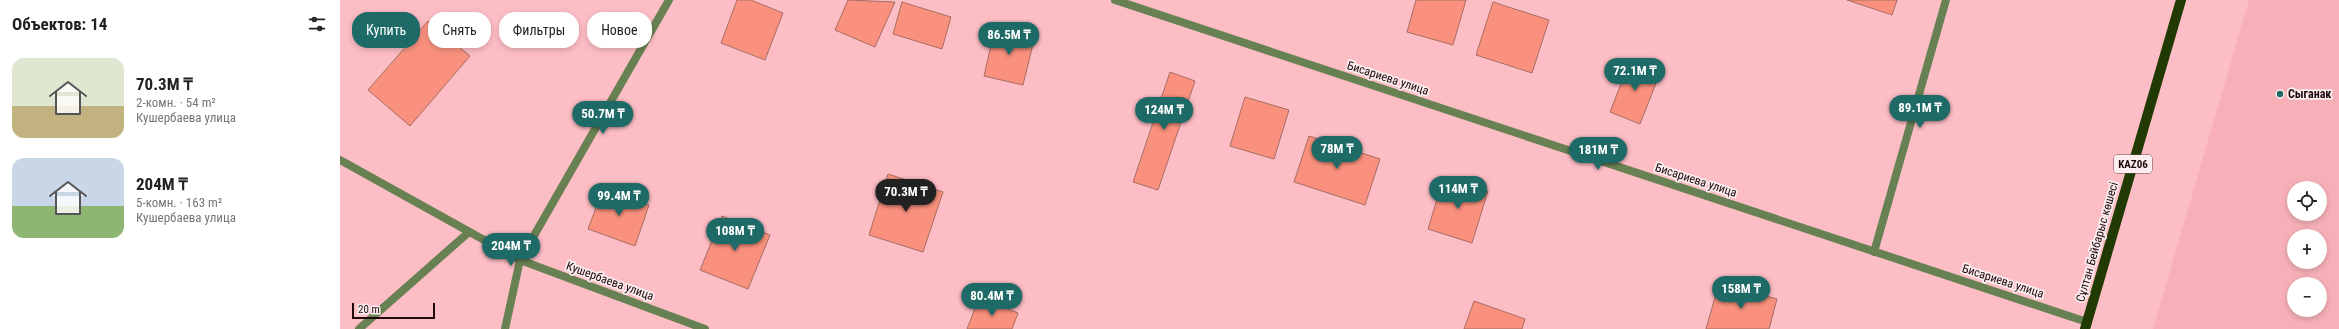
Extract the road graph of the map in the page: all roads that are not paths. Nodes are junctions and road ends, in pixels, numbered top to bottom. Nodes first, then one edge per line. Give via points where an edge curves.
1 (669, 0) edge
2 (1115, 0) edge
3 (1946, 0) edge
4 (2180, 0) edge
5 (342, 165) edge
6 (469, 232) junction
7 (1874, 252) junction
8 (520, 260) junction
9 (2086, 325) edge
10 (359, 329) edge
11 (505, 329) edge
12 (705, 329) edge

1 - 8 street
2 - 7 street, Бисариева улица
3 - 7 street
4 - 9 main road, Сұлтан Бейбарыс көшесі / KAZ06
5 - 6 street, Кушербаева улица
6 - 8 street, Кушербаева улица
6 - 10 street
7 - 9 street, Бисариева улица
8 - 11 street
8 - 12 street, Кушербаева улица

